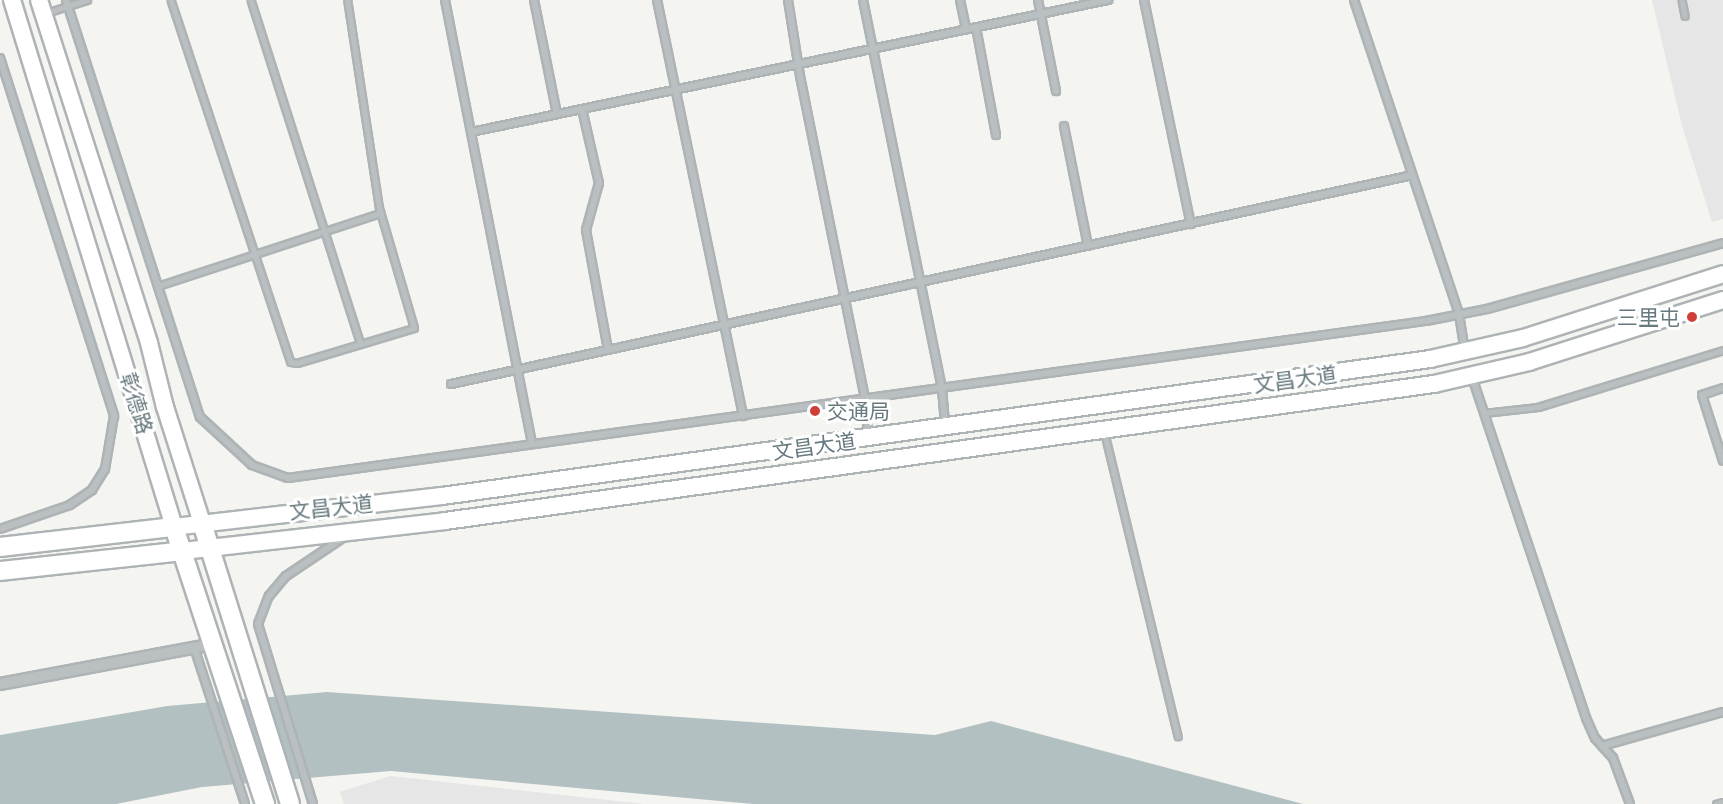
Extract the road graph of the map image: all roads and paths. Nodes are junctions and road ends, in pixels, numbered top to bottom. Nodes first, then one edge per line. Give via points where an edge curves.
1 (12, 0) edge
2 (87, 0) edge
3 (171, 0) edge
4 (251, 0) edge
5 (347, 0) edge
6 (445, 0) edge
7 (534, 0) edge
8 (657, 0) edge
9 (788, 0) edge
10 (863, 0) edge
11 (960, 0) edge
12 (1038, 0) edge
13 (1108, 0) edge
14 (1144, 0) edge
15 (1354, 0) edge
16 (1682, 0) edge
17 (67, 3) edge
18 (42, 7) edge
19 (1041, 14) junction
20 (1685, 16) dead end
21 (976, 27) junction
22 (966, 29) junction
23 (873, 49) junction
24 (0, 58) edge
25 (798, 64) junction
26 (675, 90) junction
27 (1056, 91) dead end
28 (582, 109) junction
29 (556, 114) junction
30 (1064, 126) dead end
31 (471, 132) junction
32 (996, 135) dead end
33 (1413, 175) junction
34 (380, 213) junction
35 (1191, 224) junction
36 (325, 231) junction
37 (1723, 243) edge
38 (1088, 246) junction
39 (255, 254) junction
40 (1723, 274) edge
41 (920, 283) junction
42 (158, 286) junction
43 (845, 299) junction
44 (1723, 300) edge
45 (1459, 314) junction
46 (724, 325) junction
47 (361, 344) junction
48 (608, 350) junction
49 (1723, 350) edge
50 (1466, 352) junction
51 (517, 369) junction
52 (1472, 376) junction
53 (451, 384) dead end
54 (1723, 388) edge
55 (942, 389) junction
56 (865, 399) junction
57 (1484, 413) junction
58 (743, 416) junction
59 (945, 428) junction
60 (1104, 432) junction
61 (868, 439) junction
62 (532, 444) junction
63 (1723, 461) edge
64 (202, 523) junction
65 (174, 527) junction
66 (0, 529) edge
67 (354, 531) junction
68 (0, 547) edge
69 (209, 548) junction
70 (183, 551) junction
71 (0, 571) edge
72 (213, 644) junction
73 (194, 647) junction
74 (0, 684) edge
75 (1723, 712) edge
76 (1178, 736) dead end
77 (1602, 746) junction
78 (287, 796) edge
79 (256, 797) edge
80 (1723, 802) edge
81 (245, 804) edge
82 (313, 804) edge
83 (1630, 804) edge
84 (1716, 804) edge

1 - 65 main road, 彰德路
2 - 17 lane
3 - 39 lane
4 - 36 lane
5 - 34 lane
6 - 31 street
7 - 29 street
8 - 26 street
9 - 25 street
10 - 23 street
11 - 22 street
12 - 19 street
13 - 19 street
14 - 35 street
15 - 33 street
16 - 20 lane
17 - 18 lane
17 - 42 street
18 - 64 main road, 彰德路
19 - 21 street
19 - 27 street
21 - 22 street
21 - 32 street
22 - 23 street
23 - 25 street
23 - 41 street
24 - 66 street via 114,416 105,469 92,490 70,506
25 - 26 street
25 - 43 street
26 - 28 street
26 - 46 street
28 - 29 street
28 - 48 street via 599,183 585,230
29 - 31 street
30 - 38 street
31 - 51 street
33 - 35 street
33 - 45 street
34 - 36 lane
34 - 47 lane via 414,328
35 - 38 street
36 - 39 lane
36 - 47 lane
37 - 45 street
38 - 41 street
39 - 42 lane
39 - 47 lane via 291,362
40 - 50 main road, 文昌大道
41 - 43 street
41 - 55 street
42 - 62 street via 200,417 252,465 271,474 288,478
43 - 46 street
43 - 56 street
44 - 52 main road, 文昌大道
45 - 50 street
45 - 55 street
46 - 48 street
46 - 58 street
48 - 51 street
49 - 57 lane via 1538,407
50 - 59 main road, 文昌大道
51 - 53 street
51 - 62 street
52 - 57 street
52 - 60 main road, 文昌大道
54 - 63 street via 1702,394
55 - 56 street
55 - 59 street
56 - 58 street
56 - 61 street
57 - 77 street via 1586,718
58 - 62 street
59 - 61 main road, 文昌大道
60 - 67 main road, 文昌大道
60 - 76 lane
61 - 64 main road, 文昌大道 via 442,496
64 - 65 main road, 文昌大道
64 - 69 highway, 彰德路
65 - 68 highway, 文昌大道
65 - 70 highway, 彰德路
67 - 69 main road, 文昌大道
67 - 82 street via 305,560 269,596 258,624
69 - 70 main road, 文昌大道
69 - 78 highway, 彰德路
70 - 71 highway, 文昌大道
70 - 72 highway, 彰德路
72 - 73 street
72 - 79 highway, 彰德路
73 - 74 street
73 - 79 street
75 - 77 street
77 - 83 street via 1613,758
79 - 81 street
80 - 84 lane

